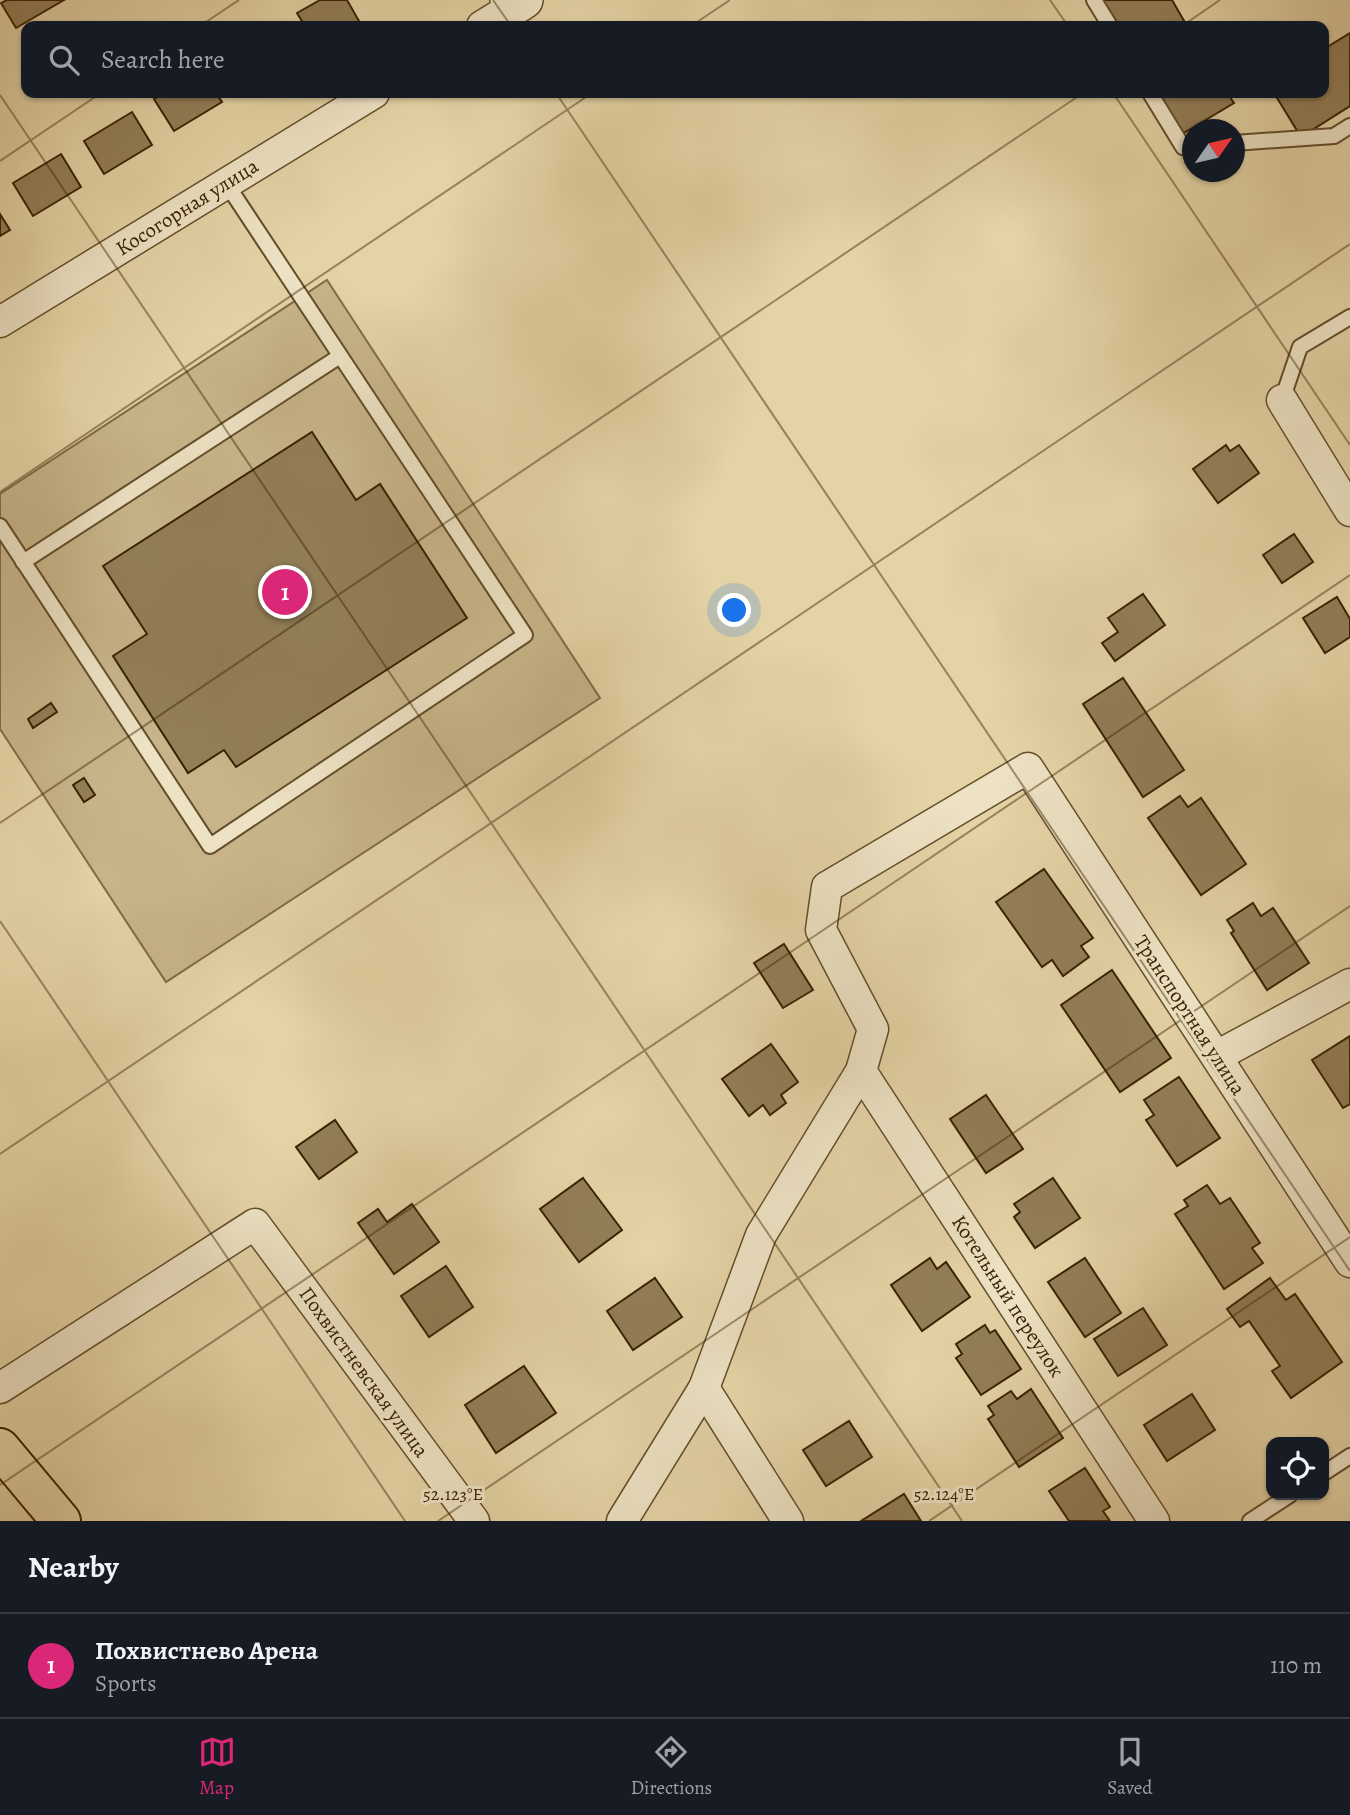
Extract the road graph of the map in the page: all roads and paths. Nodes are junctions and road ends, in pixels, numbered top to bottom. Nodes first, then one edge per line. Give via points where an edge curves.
1 (1094, 0) edge
2 (515, 2) edge
3 (489, 21) edge
4 (1107, 21) edge
5 (366, 98) edge
6 (1153, 98) edge
7 (1350, 126) edge
8 (1245, 143) edge
9 (1182, 145) edge
10 (226, 183) junction
11 (1350, 317) edge
12 (0, 322) edge
13 (340, 356) junction
14 (1282, 400) joint
15 (1350, 511) edge
16 (0, 526) edge
17 (23, 562) junction
18 (1350, 984) edge
19 (1217, 1056) junction
20 (861, 1071) junction
21 (1350, 1262) edge
22 (0, 1388) edge
23 (704, 1388) junction
24 (0, 1448) edge
25 (1350, 1455) edge
26 (1329, 1470) edge
27 (1282, 1500) edge
28 (61, 1521) edge
29 (474, 1521) edge
30 (622, 1521) edge
31 (788, 1521) edge
32 (1154, 1521) edge
33 (1250, 1521) edge

1 - 4 lane
2 - 3 street
5 - 10 street, Косогорная улица
6 - 9 lane
7 - 8 lane via 1334,136
10 - 12 street, Косогорная улица
10 - 13 lane
11 - 14 lane via 1300,347
13 - 17 lane
13 - 17 lane via 524,635 210,846
14 - 15 street
16 - 17 lane
18 - 19 street
19 - 20 street, Транспортная улица via 1028,768 827,887 821,930 873,1029
19 - 21 street, Транспортная улица
20 - 23 street via 761,1235
20 - 32 street, Котельный переулок
22 - 29 street, Похвистневская улица via 255,1224
23 - 30 street
23 - 31 street
24 - 28 main road
25 - 26 lane
27 - 33 lane

